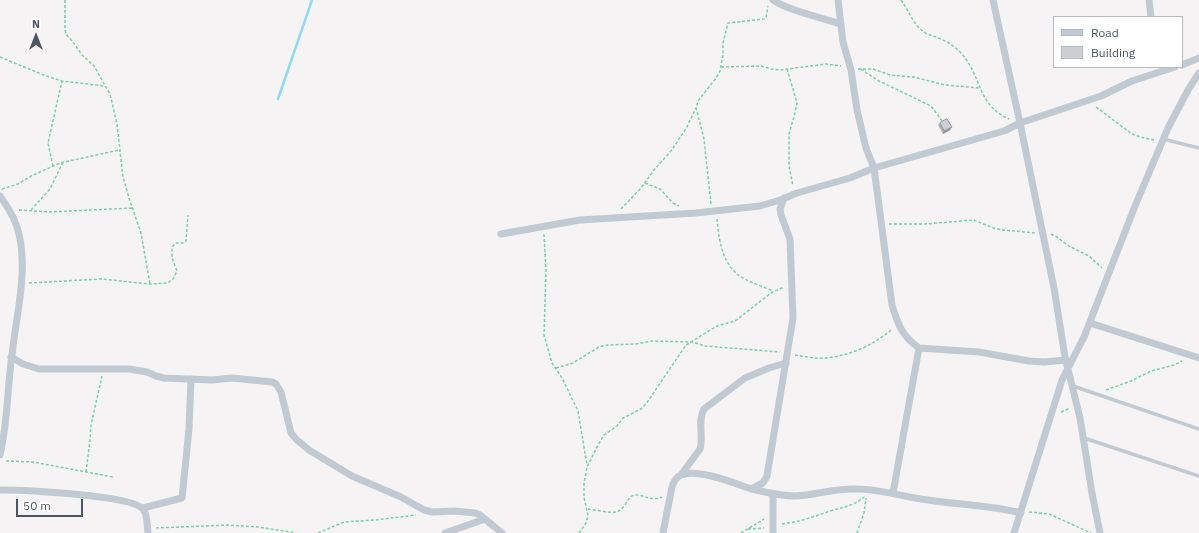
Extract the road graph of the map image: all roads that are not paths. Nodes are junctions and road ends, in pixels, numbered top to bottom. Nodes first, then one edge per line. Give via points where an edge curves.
1 (838, 0) edge
2 (993, 0) edge
3 (1149, 0) edge
4 (770, 2) edge
5 (1151, 16) edge
6 (841, 24) junction
7 (1199, 58) edge
8 (1183, 65) edge
9 (1169, 68) edge
10 (1158, 70) edge
11 (1199, 73) edge
12 (1020, 123) junction
13 (1162, 141) junction
14 (1199, 148) edge
15 (874, 168) junction
16 (0, 196) edge
17 (784, 198) junction
18 (501, 234) dead end
19 (1090, 323) junction
20 (919, 348) junction
21 (11, 357) junction
22 (1199, 358) edge
23 (786, 363) junction
24 (1067, 364) junction
25 (191, 379) junction
26 (1074, 386) junction
27 (2, 428) edge
28 (1199, 429) edge
29 (1084, 438) junction
30 (0, 455) edge
31 (681, 475) junction
32 (1199, 476) edge
33 (750, 489) junction
34 (0, 490) edge
35 (893, 493) junction
36 (773, 494) junction
37 (143, 508) junction
38 (1021, 513) junction
39 (485, 519) junction
40 (773, 529) edge
41 (148, 531) edge
42 (445, 533) edge
43 (502, 533) edge
44 (663, 533) edge
45 (1014, 533) edge
46 (1100, 533) edge

1 - 6 street
2 - 12 street
3 - 5 street
4 - 6 street
6 - 15 street via 858,116
7 - 8 street
9 - 10 street
10 - 12 street via 1101,96
11 - 13 street
12 - 15 street via 1004,131
12 - 24 street
13 - 14 lane
13 - 19 street
15 - 17 street
15 - 20 street via 892,305 905,336
16 - 21 street via 19,233 22,263
17 - 18 street via 760,206 714,212 580,220
17 - 23 street via 780,209 790,239 793,283 793,318
19 - 22 street
19 - 24 street via 1080,348
20 - 24 street via 979,352 1029,361
20 - 35 street
21 - 25 street via 23,364 39,368 139,370 159,377
21 - 27 street
23 - 31 street via 746,378 704,409 701,414 700,449
23 - 33 street via 767,476 763,483
24 - 26 street
24 - 38 street
25 - 37 street via 182,498
25 - 39 street via 232,378 274,383 280,392 292,433 309,450 352,476 428,511 470,512
26 - 28 lane
26 - 29 street
27 - 30 street
29 - 32 lane
29 - 46 street
31 - 33 street via 711,476
31 - 44 street via 674,481 671,489
33 - 36 street
34 - 37 street via 120,499
35 - 36 street via 843,489 795,496
35 - 38 street
36 - 40 street
37 - 41 street
38 - 45 street
39 - 42 street
39 - 43 street

